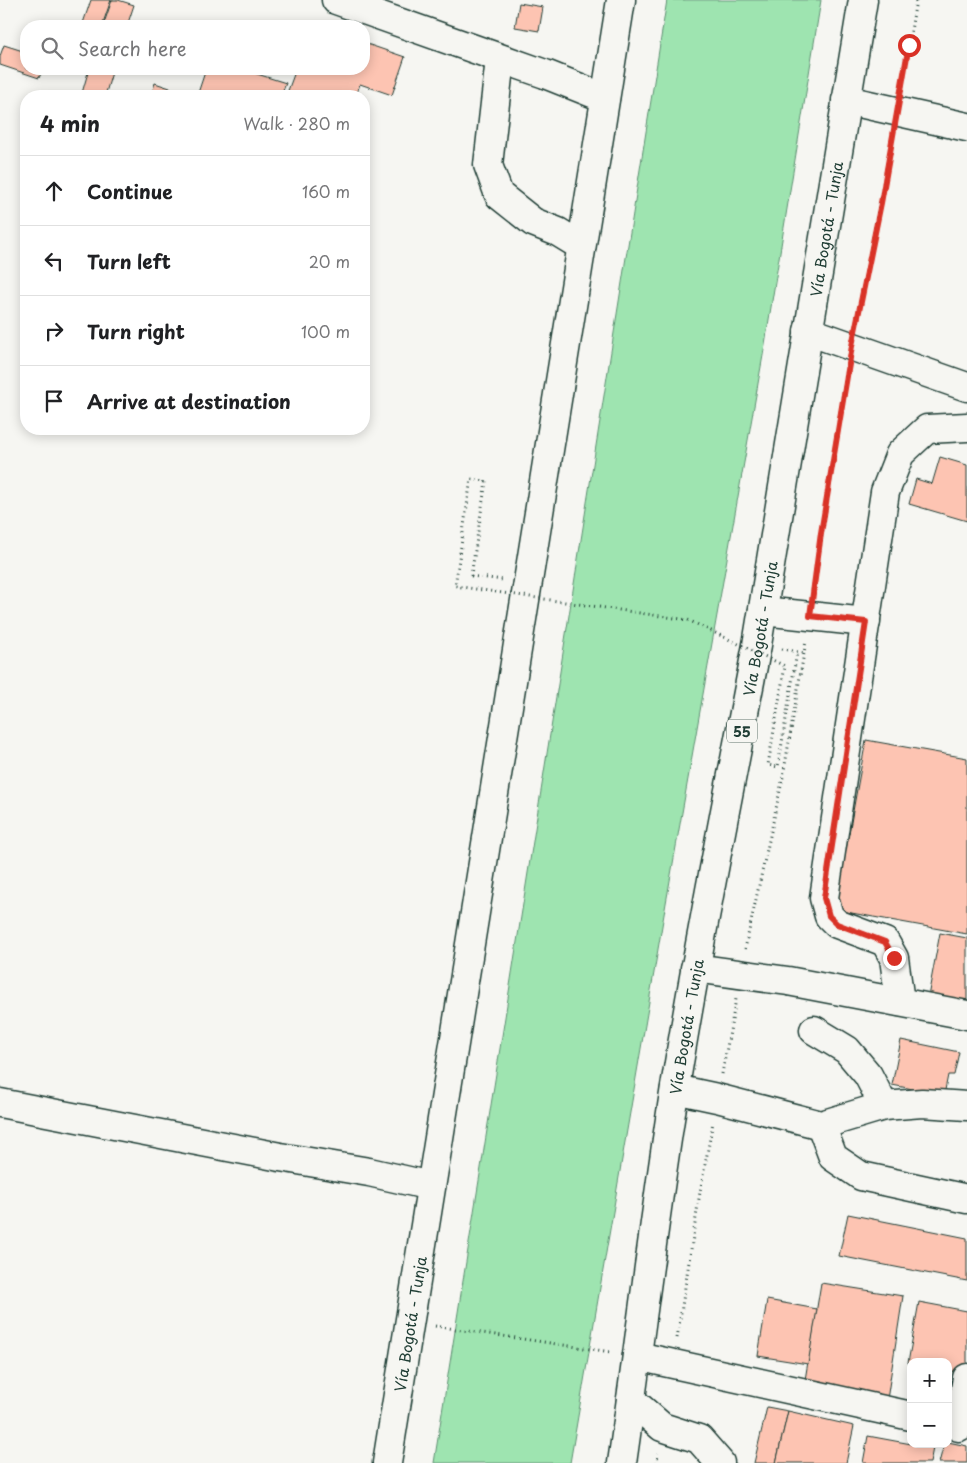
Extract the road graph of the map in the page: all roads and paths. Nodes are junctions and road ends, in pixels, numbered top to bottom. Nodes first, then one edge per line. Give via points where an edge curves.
1 (336, 0) edge
2 (621, 0) edge
3 (863, 0) edge
4 (916, 0) edge
5 (500, 59) junction
6 (605, 98) junction
7 (846, 100) junction
8 (897, 111) junction
9 (967, 127) edge
10 (581, 246) junction
11 (808, 331) junction
12 (852, 346) junction
13 (967, 387) edge
14 (967, 427) edge
15 (527, 584) junction
16 (763, 611) junction
17 (810, 616) junction
18 (866, 622) junction
19 (797, 652) dead end
20 (696, 968) junction
21 (740, 974) junction
22 (900, 1002) junction
23 (967, 1014) edge
24 (814, 1030) dead end
25 (675, 1089) junction
26 (717, 1098) junction
27 (0, 1103) edge
28 (884, 1106) junction
29 (967, 1106) edge
30 (821, 1125) junction
31 (431, 1186) junction
32 (967, 1199) edge
33 (409, 1322) junction
34 (637, 1356) junction
35 (673, 1363) junction
36 (967, 1378) edge
37 (631, 1400) junction
38 (907, 1415) edge
39 (662, 1427) junction
40 (958, 1427) edge
41 (386, 1463) edge
42 (622, 1463) edge
43 (657, 1463) edge
44 (720, 1463) edge

1 - 5 main road
2 - 6 main road, Vía Bogotá - Tunja
3 - 7 main road, Vía Bogotá - Tunja / 55
4 - 8 path
5 - 6 main road
5 - 10 main road via 488,165 499,195 533,222
6 - 10 main road, Vía Bogotá - Tunja
7 - 8 main road
7 - 11 main road, Vía Bogotá - Tunja / 55
8 - 9 main road
8 - 12 path
10 - 15 main road, Vía Bogotá - Tunja
11 - 12 main road
11 - 16 main road, Vía Bogotá - Tunja / 55
12 - 13 main road
12 - 17 path
14 - 18 main road via 927,429 900,454 885,492
15 - 19 path, bridge via 471,576 486,481 471,479 455,586 688,620 785,666 768,766 778,767
15 - 31 main road, Vía Bogotá - Tunja
16 - 17 main road
16 - 20 main road, Vía Bogotá - Tunja / 55
17 - 18 main road
17 - 21 path via 784,777
18 - 22 main road via 824,898 829,916 837,924 885,942 894,958
20 - 21 main road
20 - 25 main road, Vía Bogotá - Tunja / 55
21 - 22 main road
21 - 26 path
22 - 23 main road
24 - 28 main road via 847,1050 868,1075
25 - 26 main road
25 - 34 main road, Vía Bogotá - Tunja / 55
26 - 30 main road
26 - 35 path
27 - 31 main road
28 - 29 main road via 922,1103
28 - 30 main road
30 - 32 main road via 832,1156 861,1176
31 - 33 main road, Vía Bogotá - Tunja
33 - 34 path
33 - 41 main road, Vía Bogotá - Tunja
34 - 35 main road
34 - 37 main road, Vía Bogotá - Tunja / 55
35 - 38 main road
36 - 40 main road
37 - 39 main road
37 - 42 main road, Vía Bogotá - Tunja / 55
39 - 43 path
39 - 44 main road via 699,1439

